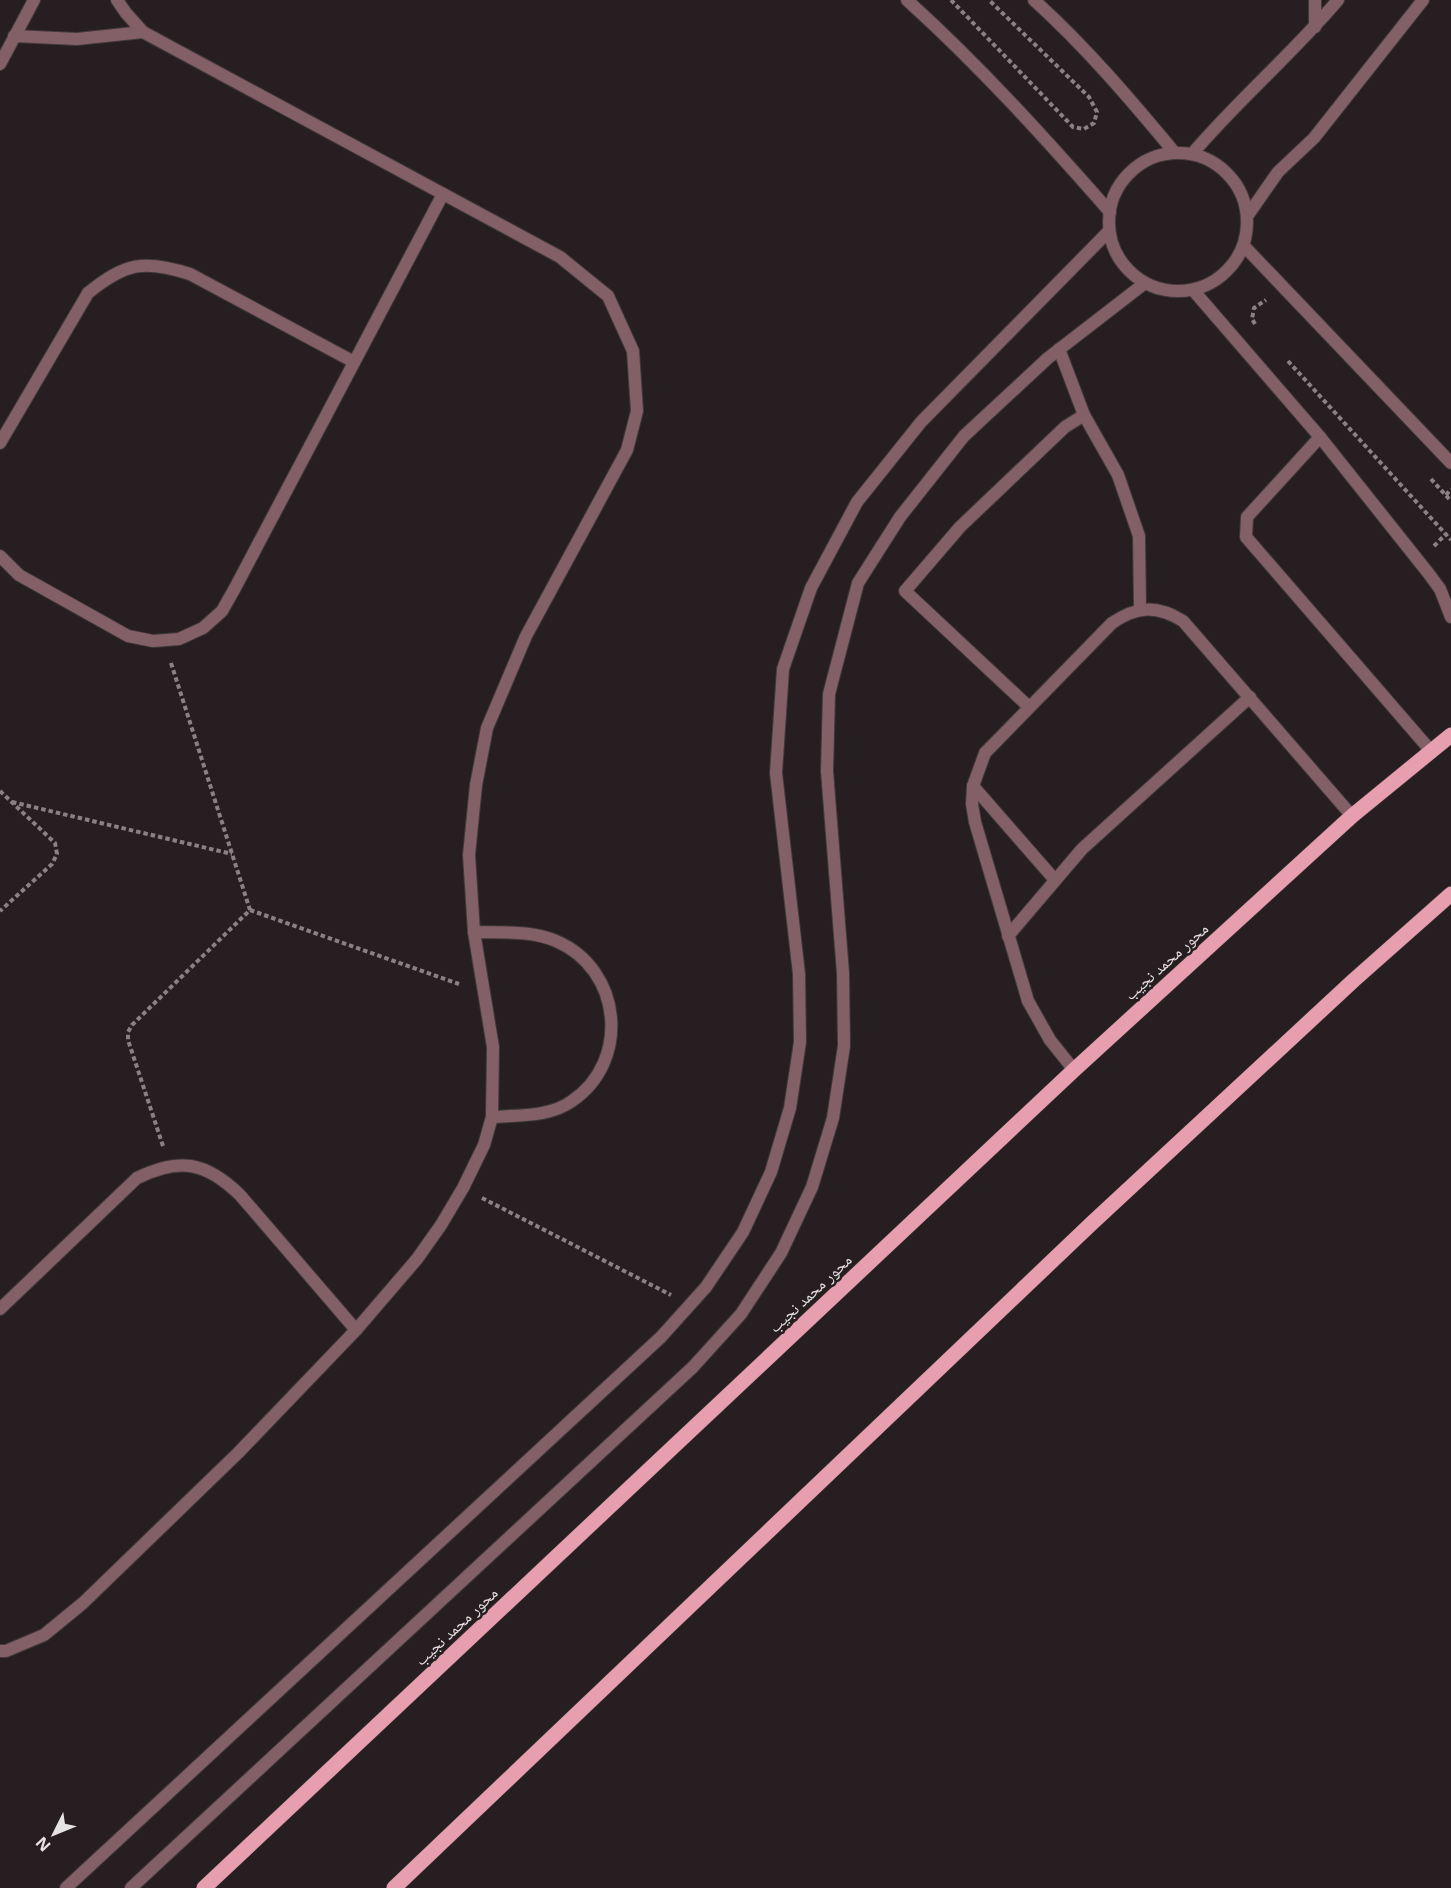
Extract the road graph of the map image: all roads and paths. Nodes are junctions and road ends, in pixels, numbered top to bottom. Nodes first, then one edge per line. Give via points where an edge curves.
1 (34, 0) edge
2 (117, 0) edge
3 (908, 0) edge
4 (951, 0) edge
5 (989, 0) edge
6 (1034, 0) edge
7 (1314, 0) edge
8 (1338, 0) edge
9 (1423, 0) edge
10 (1315, 27) junction
11 (143, 32) junction
12 (14, 36) junction
13 (0, 64) edge
14 (1175, 153) junction
15 (1192, 154) junction
16 (443, 194) junction
17 (1110, 212) junction
18 (1248, 215) junction
19 (1109, 231) junction
20 (1244, 246) junction
21 (1145, 283) junction
22 (1193, 290) junction
23 (1275, 303) dead end
24 (1258, 328) dead end
25 (1059, 349) junction
26 (1282, 354) dead end
27 (354, 362) junction
28 (1084, 416) junction
29 (1320, 437) junction
30 (0, 443) edge
31 (1451, 463) edge
32 (1430, 477) dead end
33 (1451, 489) edge
34 (1446, 495) junction
35 (1451, 501) edge
36 (1451, 540) edge
37 (0, 556) edge
38 (1445, 590) edge
39 (1140, 609) junction
40 (1451, 617) edge
41 (163, 640) junction
42 (1250, 697) junction
43 (1029, 707) junction
44 (1451, 735) edge
45 (1431, 752) junction
46 (973, 786) junction
47 (0, 791) edge
48 (12, 802) junction
49 (1352, 816) junction
50 (232, 854) junction
51 (1055, 880) junction
52 (1451, 894) edge
53 (250, 910) junction
54 (0, 911) edge
55 (474, 932) junction
56 (1008, 936) junction
57 (485, 993) junction
58 (1074, 1070) junction
59 (492, 1117) junction
60 (170, 1167) junction
61 (463, 1188) junction
62 (690, 1305) junction
63 (0, 1309) edge
64 (356, 1330) junction
65 (0, 1651) edge
66 (66, 1888) edge
67 (131, 1888) edge
68 (204, 1888) edge
69 (394, 1888) edge

1 - 12 street
2 - 11 street
3 - 17 street via 995,83
4 - 5 path via 1073,127 1084,129 1094,123 1097,112 1089,98
6 - 14 street via 1113,79
7 - 10 street
8 - 10 street
9 - 18 street via 1314,138 1278,172
10 - 15 street
11 - 12 street via 77,39
11 - 16 street
12 - 13 street
14 - 15 street
14 - 17 street via 1152,158 1132,171 1117,189
15 - 18 street via 1213,162 1230,176 1242,194
16 - 27 street
16 - 55 street via 560,257 608,296 633,351 637,411 627,450 526,636 487,728 469,855
17 - 19 street
18 - 20 street
19 - 21 street via 1121,261
19 - 62 street via 921,422 857,502 811,588 783,669 776,773 800,974 800,1042 790,1108 771,1172 743,1232
20 - 22 street via 1224,275
20 - 31 street
21 - 22 street via 1169,291
21 - 25 street
22 - 29 street
23 - 24 path via 1266,300 1254,308 1252,319
25 - 28 street
25 - 67 street via 964,436 900,517 858,583 830,694 827,771 843,973 844,1046 833,1118 815,1178 781,1253 741,1314 693,1367
26 - 36 path
27 - 30 street via 190,274 163,265 135,266 109,276 88,293
27 - 41 street via 222,611 203,628 179,639
28 - 39 street via 1118,475 1139,536
28 - 43 street via 1065,427 960,527 905,591
29 - 38 street
29 - 45 street via 1247,517 1246,537
32 - 34 path
33 - 34 path
34 - 35 path
37 - 41 street via 19,575 128,636
38 - 40 street
39 - 42 street via 1170,612 1184,621
39 - 43 street via 1112,623
41 - 50 path
42 - 49 street
42 - 51 street via 1082,849
43 - 46 street via 986,753
44 - 45 main road, محور محمد نجيب
45 - 49 main road, محور محمد نجيب
46 - 51 street
46 - 56 street via 975,822
47 - 48 path
48 - 50 path
48 - 54 path via 55,843 57,854 52,864
49 - 58 main road, محور محمد نجيب
50 - 53 path
51 - 56 street
52 - 69 main road via 1092,1223
53 - 57 path
53 - 60 path via 128,1032
55 - 57 street
55 - 59 street via 536,935 576,952 604,985 613,1028 601,1070 572,1102 552,1112
56 - 58 street via 1028,1001 1050,1040
57 - 59 street via 493,1047
58 - 68 main road, محور محمد نجيب
59 - 61 street via 484,1145
60 - 63 street via 137,1178
60 - 64 street via 204,1168 224,1179
61 - 62 path
61 - 64 street via 417,1259
62 - 66 street via 661,1337
64 - 65 street via 238,1453 83,1604 44,1635

